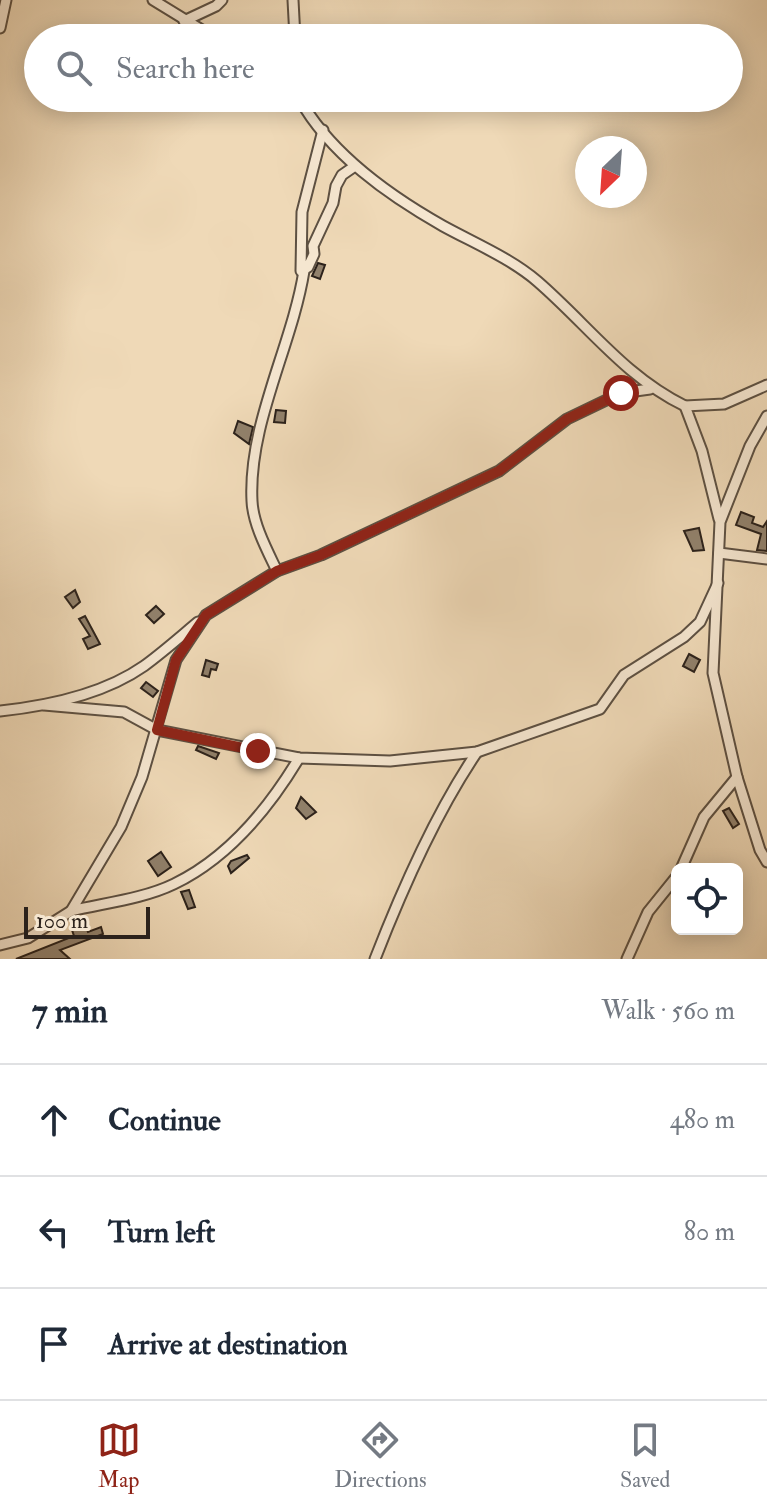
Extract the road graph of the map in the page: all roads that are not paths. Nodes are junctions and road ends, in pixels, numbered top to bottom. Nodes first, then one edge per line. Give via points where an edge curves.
1 (6, 0) edge
2 (153, 0) edge
3 (222, 0) edge
4 (293, 0) edge
5 (184, 21) junction
6 (189, 24) edge
7 (294, 24) edge
8 (0, 28) edge
9 (307, 112) edge
10 (323, 130) junction
11 (355, 166) junction
12 (304, 271) junction
13 (767, 385) edge
14 (650, 389) junction
15 (685, 406) junction
16 (767, 416) edge
17 (720, 522) junction
18 (719, 553) junction
19 (767, 559) edge
20 (277, 571) junction
21 (718, 583) junction
22 (206, 615) junction
23 (44, 705) junction
24 (0, 711) edge
25 (157, 730) junction
26 (477, 752) junction
27 (299, 758) junction
28 (737, 777) junction
29 (767, 862) edge
30 (684, 863) edge
31 (671, 883) edge
32 (71, 911) junction
33 (0, 945) edge
34 (375, 959) edge
35 (627, 959) edge

1 - 8 street
2 - 5 street
3 - 5 street
4 - 7 street
5 - 6 street
9 - 10 street
10 - 11 street
10 - 12 street via 302,212
11 - 12 street via 336,186
11 - 14 street via 407,204 535,279
12 - 20 street via 297,315 269,387 253,465 252,504
13 - 15 street via 724,404
14 - 15 street
14 - 20 street via 621,393 567,419 499,471
15 - 17 street
16 - 17 street
17 - 18 street
18 - 19 street
18 - 21 street
20 - 22 street
21 - 26 street via 700,622 624,675 600,709
21 - 28 street via 713,673
22 - 23 street via 141,668
22 - 25 street via 176,660
23 - 24 street
23 - 25 street via 124,712
25 - 27 street
25 - 32 street via 121,827
26 - 27 street via 390,761
26 - 34 street via 456,783
27 - 32 street via 259,815 211,860 173,885
28 - 29 street
28 - 30 street via 704,817
31 - 35 street via 648,912
32 - 33 street via 28,938

